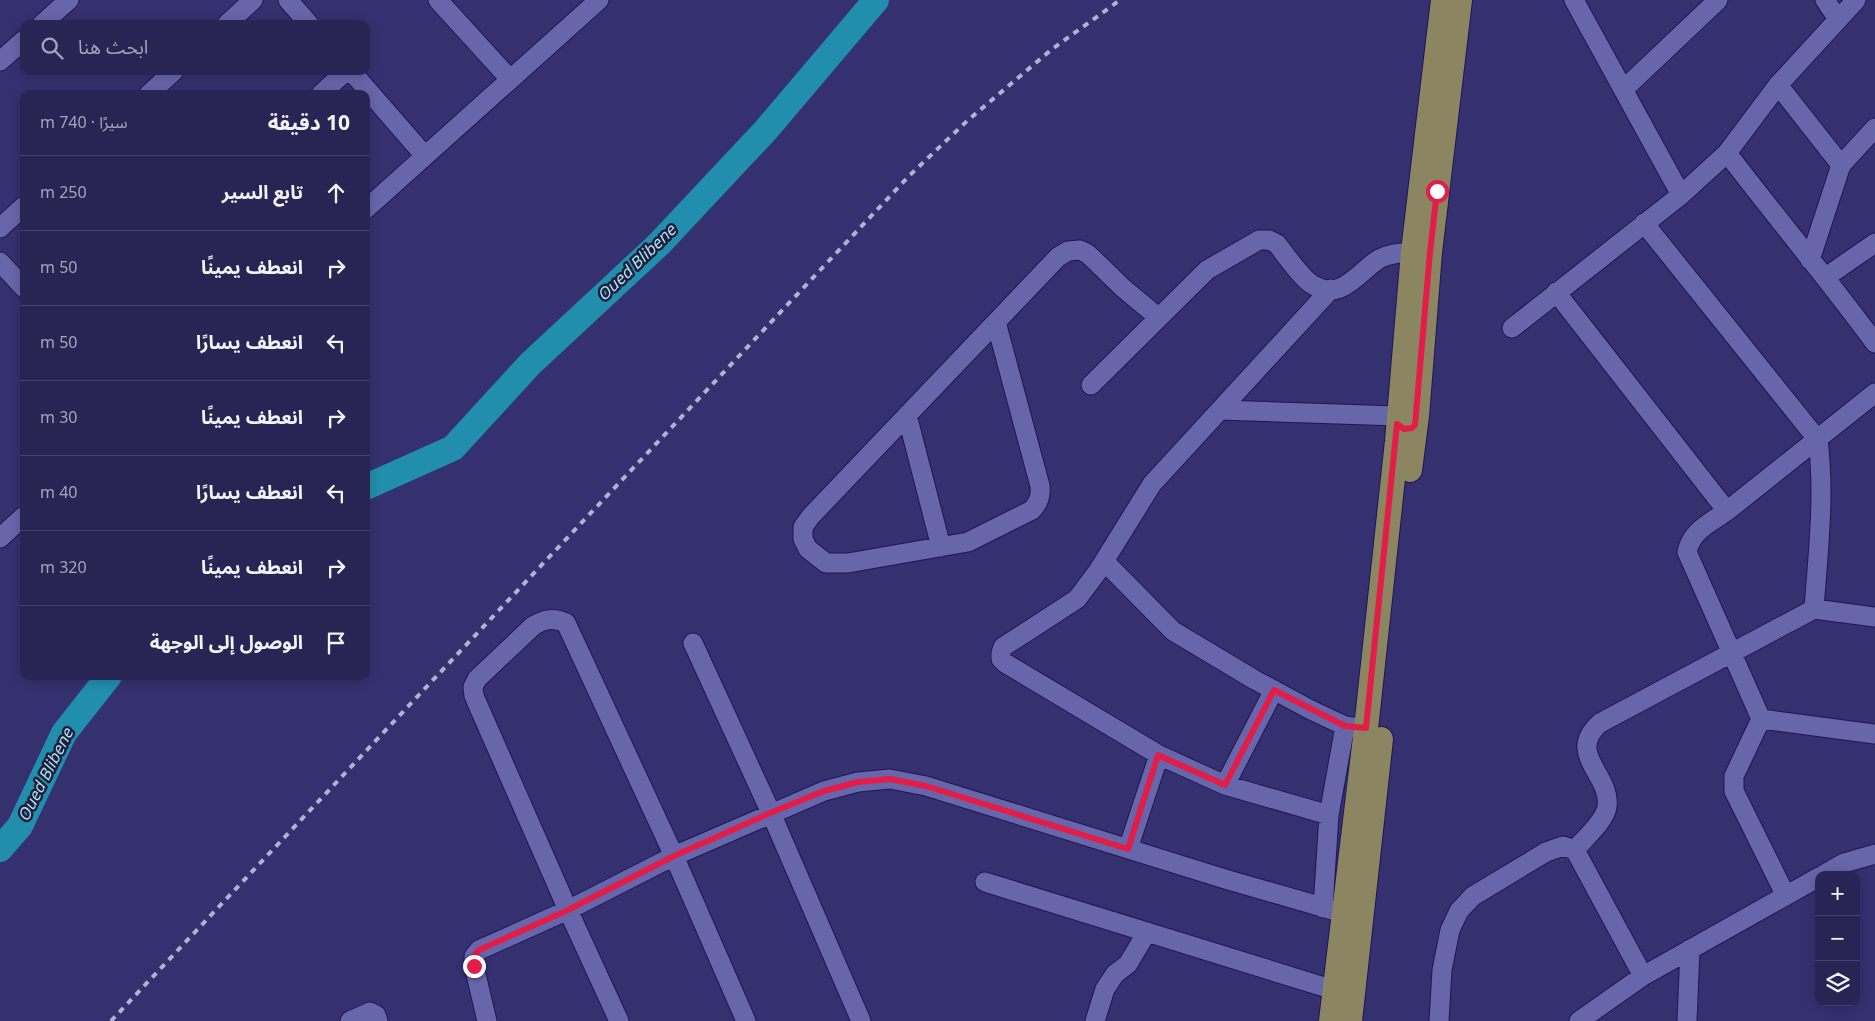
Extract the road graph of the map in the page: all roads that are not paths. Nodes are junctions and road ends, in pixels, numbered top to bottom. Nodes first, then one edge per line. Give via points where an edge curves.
1 (69, 0) edge
2 (253, 0) edge
3 (288, 0) edge
4 (438, 0) edge
5 (1443, 0) edge
6 (1460, 0) edge
7 (1574, 0) edge
8 (1718, 0) edge
9 (1825, 0) edge
10 (1856, 0) edge
11 (593, 2) edge
12 (1838, 19) junction
13 (46, 20) edge
14 (231, 20) edge
15 (306, 20) edge
16 (20, 43) edge
17 (0, 60) edge
18 (170, 75) edge
19 (342, 75) edge
20 (354, 75) edge
21 (510, 79) junction
22 (1778, 86) junction
23 (1624, 89) junction
24 (153, 90) edge
25 (325, 90) edge
26 (367, 90) edge
27 (370, 94) edge
28 (1875, 128) edge
29 (1727, 153) junction
30 (425, 156) junction
31 (1841, 165) junction
32 (1681, 195) junction
33 (370, 205) edge
34 (20, 210) edge
35 (1644, 223) junction
36 (0, 228) edge
37 (1875, 243) edge
38 (1413, 252) junction
39 (1810, 260) junction
40 (0, 262) edge
41 (1826, 277) junction
42 (20, 284) edge
43 (1331, 289) junction
44 (1556, 292) junction
45 (1158, 317) junction
46 (996, 322) junction
47 (1512, 328) dead end
48 (1875, 343) edge
49 (1091, 385) dead end
50 (1875, 393) edge
51 (1220, 410) junction
52 (907, 415) junction
53 (1405, 416) junction
54 (1818, 440) junction
55 (1727, 511) junction
56 (20, 520) edge
57 (0, 538) edge
58 (941, 547) junction
59 (1104, 561) junction
60 (1814, 609) junction
61 (1875, 617) edge
62 (693, 644) dead end
63 (1731, 652) junction
64 (1274, 690) junction
65 (1760, 719) junction
66 (1356, 727) junction
67 (1875, 734) edge
68 (1158, 755) junction
69 (1225, 785) junction
70 (770, 813) junction
71 (1329, 815) junction
72 (1128, 849) junction
73 (1575, 850) junction
74 (1875, 854) edge
75 (674, 856) junction
76 (1830, 871) edge
77 (1815, 879) edge
78 (984, 882) dead end
79 (1786, 896) junction
80 (568, 910) junction
81 (1333, 910) junction
82 (1147, 932) junction
83 (1690, 949) junction
84 (1643, 976) junction
85 (1334, 990) junction
86 (350, 1021) edge
87 (378, 1021) edge
88 (487, 1021) edge
89 (619, 1021) edge
90 (746, 1021) edge
91 (861, 1021) edge
92 (1095, 1021) edge
93 (1331, 1021) edge
94 (1350, 1021) edge
95 (1439, 1021) edge
96 (1579, 1021) edge
97 (1687, 1021) edge

1 - 13 street
2 - 14 street
3 - 15 street
4 - 21 street
5 - 38 main road
6 - 53 main road via 1430,252
7 - 23 street
8 - 23 street
9 - 12 street
10 - 12 street
11 - 21 street
12 - 22 street
16 - 17 street
18 - 24 street
19 - 25 street
20 - 26 street
21 - 30 street
22 - 29 street
22 - 31 street
23 - 32 street
27 - 30 street
28 - 31 street
29 - 32 street
29 - 39 street
30 - 33 street
31 - 39 street
32 - 35 street
34 - 36 street
35 - 44 street
35 - 54 street
37 - 41 street
38 - 43 street via 1385,257 1352,282 1339,289
38 - 53 main road
39 - 41 street
40 - 42 street
41 - 48 street
43 - 45 street via 1312,285 1277,244 1259,240 1207,270
43 - 51 street
44 - 47 street
44 - 55 street
45 - 46 street via 1080,250 1068,251 1058,257
45 - 49 street
46 - 52 street
46 - 58 street via 1041,494 1032,510 968,542
50 - 54 street
51 - 53 street
51 - 59 street via 1152,484
52 - 58 street
52 - 58 street via 810,516 803,527 803,539 808,549 826,563 848,563
53 - 66 main road
53 - 94 main road
54 - 55 street
54 - 60 street via 1822,492
55 - 63 street via 1695,533 1687,552
56 - 57 street
59 - 64 street via 1173,631
59 - 68 street via 1077,599 1003,647 1001,659
60 - 61 street
60 - 63 street
62 - 70 street
63 - 65 street
63 - 73 street via 1589,732 1588,754 1605,792 1607,806 1602,818
64 - 66 street
64 - 69 street
65 - 67 street
65 - 79 street via 1734,776 1734,791
66 - 71 street
66 - 81 main road
68 - 69 street
68 - 72 street
69 - 71 street
70 - 72 street via 824,791 858,782 890,779 926,786
70 - 75 street
70 - 91 street
71 - 81 street
72 - 81 street
73 - 84 street
73 - 95 street via 1563,846 1546,852 1473,896 1459,911 1450,930 1442,970
74 - 76 street via 1844,863
75 - 80 street
75 - 80 street via 566,623 556,619 544,620 533,626 473,686 474,696
75 - 90 street
77 - 79 street
78 - 82 street
79 - 83 street
80 - 88 street via 479,950 474,956
80 - 89 street
81 - 85 main road
82 - 85 street
82 - 92 street via 1128,964 1115,974 1105,989
83 - 84 street
83 - 97 street
84 - 96 street
85 - 93 main road
86 - 87 street via 366,1012 376,1016

